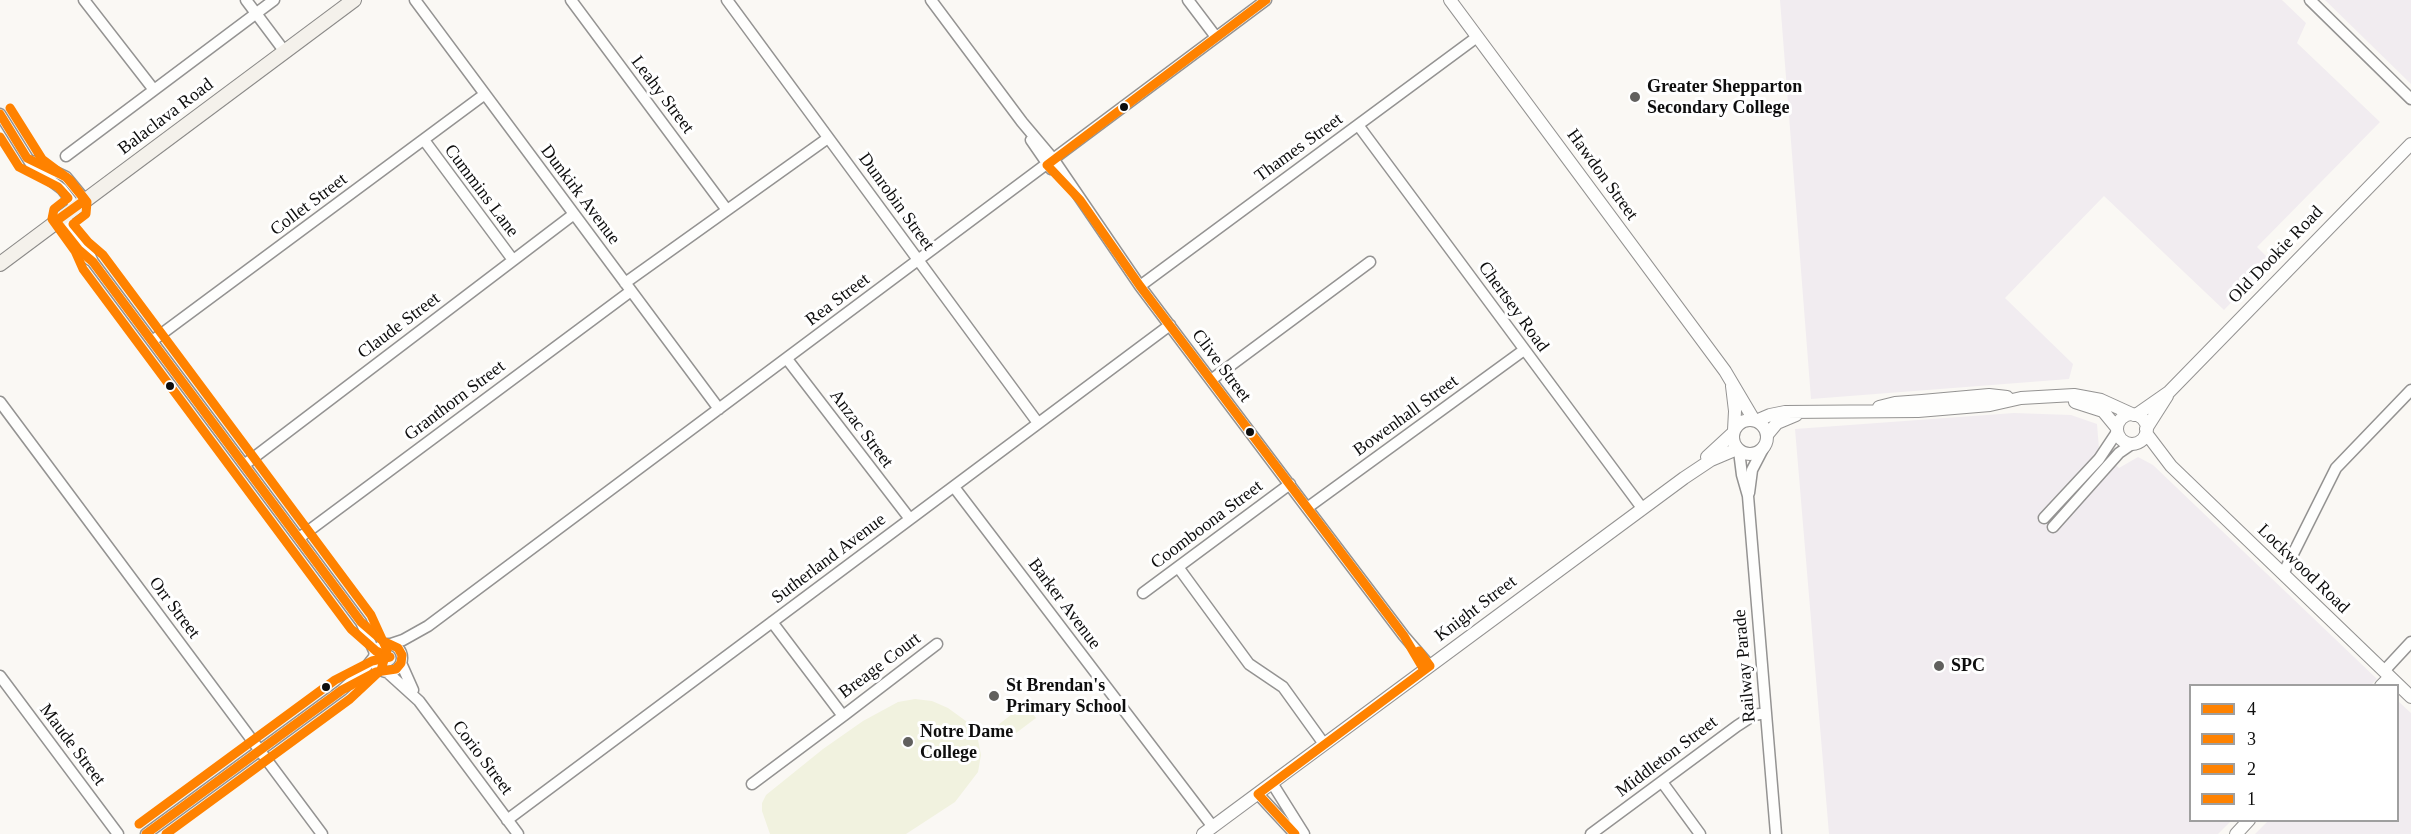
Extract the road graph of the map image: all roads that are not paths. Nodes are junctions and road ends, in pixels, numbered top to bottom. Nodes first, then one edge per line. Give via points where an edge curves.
1 (84, 0) edge
2 (246, 0) edge
3 (274, 0) edge
4 (354, 0) edge
5 (415, 0) edge
6 (571, 0) edge
7 (727, 0) edge
8 (931, 0) edge
9 (1188, 0) edge
10 (1266, 0) edge
11 (1450, 0) edge
12 (2310, 0) edge
13 (256, 13) junction
14 (1477, 37) junction
15 (1216, 38) junction
16 (285, 52) junction
17 (154, 90) junction
18 (485, 94) junction
19 (2411, 99) edge
20 (0, 114) edge
21 (1358, 125) junction
22 (828, 138) junction
23 (424, 140) junction
24 (2411, 144) edge
25 (66, 156) dead end
26 (1051, 163) junction
27 (81, 203) junction
28 (727, 210) junction
29 (574, 214) junction
30 (60, 219) junction
31 (513, 260) junction
32 (919, 261) junction
33 (1370, 262) dead end
34 (0, 264) edge
35 (1140, 286) junction
36 (628, 287) junction
37 (1170, 325) junction
38 (152, 341) junction
39 (1524, 350) junction
40 (787, 359) junction
41 (1725, 371) junction
42 (1211, 380) junction
43 (2411, 390) edge
44 (2169, 392) junction
45 (2056, 396) junction
46 (0, 402) edge
47 (719, 409) junction
48 (1809, 413) junction
49 (2135, 415) junction
50 (1755, 420) junction
51 (1038, 423) junction
52 (2117, 430) junction
53 (1733, 431) junction
54 (2146, 431) junction
55 (1766, 440) junction
56 (2133, 444) junction
57 (1738, 450) junction
58 (244, 465) junction
59 (2171, 466) junction
60 (1684, 478) junction
61 (1290, 484) junction
62 (954, 487) junction
63 (1748, 496) junction
64 (1307, 508) junction
65 (1642, 508) junction
66 (2044, 518) dead end
67 (910, 519) junction
68 (2053, 527) dead end
69 (299, 538) junction
70 (1178, 567) junction
71 (2283, 574) junction
72 (1143, 593) dead end
73 (361, 622) junction
74 (772, 622) junction
75 (428, 626) junction
76 (2411, 642) edge
77 (389, 644) junction
78 (938, 644) dead end
79 (375, 655) junction
80 (402, 659) junction
81 (1427, 668) junction
82 (385, 671) junction
83 (0, 676) edge
84 (2385, 678) edge
85 (342, 690) junction
86 (419, 701) junction
87 (1766, 713) junction
88 (843, 716) junction
89 (1324, 744) junction
90 (260, 751) junction
91 (1662, 782) junction
92 (1272, 783) junction
93 (752, 784) dead end
94 (1258, 794) junction
95 (507, 820) junction
96 (2247, 822) edge
97 (1208, 831) edge
98 (118, 834) edge
99 (146, 834) edge
100 (322, 834) edge
101 (518, 834) edge
102 (1295, 834) edge
103 (1304, 834) edge
104 (1592, 834) edge
105 (1700, 834) edge
106 (1776, 834) edge
107 (2236, 834) edge

1 - 17 street
2 - 13 street
3 - 13 street, Balaclava Road
4 - 16 main road, Balaclava Road
5 - 18 street, Dunkirk Avenue
6 - 28 street, Leahy Street
7 - 22 street, Dunrobin Street
8 - 26 street, Clive Street
9 - 15 street
10 - 15 street, Rea Street
11 - 14 street, Hawdon Street
12 - 19 street
13 - 16 street
13 - 17 street, Balaclava Road
14 - 21 street, Thames Street
14 - 41 street, Hawdon Street
15 - 26 street, Rea Street
16 - 27 main road, Balaclava Road
17 - 25 street, Balaclava Road
18 - 23 street, Collet Street
18 - 29 street, Dunkirk Avenue
20 - 27 street via 33,168
21 - 35 street, Thames Street
21 - 39 street, Chertsey Road
22 - 28 street, Granthorn Street
22 - 32 street, Dunrobin Street
23 - 31 street, Cummins Lane
23 - 38 street, Collet Street
24 - 44 street, Old Dookie Road
26 - 32 street, Rea Street
26 - 35 street, Clive Street
27 - 30 main road, Balaclava Road
28 - 36 street, Granthorn Street
29 - 31 street, Claude Street
29 - 36 street, Dunkirk Avenue
30 - 34 main road, Balaclava Road
30 - 38 street via 85,245 93,262
31 - 58 street, Claude Street
32 - 40 street, Rea Street
32 - 51 street, Dunrobin Street
33 - 42 street
35 - 37 street, Clive Street
36 - 47 street, Dunkirk Avenue
36 - 69 street, Granthorn Street
37 - 42 street, Clive Street
37 - 51 street, Sutherland Avenue
38 - 58 street
39 - 64 street, Bowenhall Street
39 - 65 street, Chertsey Road
40 - 47 street, Rea Street
40 - 67 street, Anzac Street
41 - 50 street, Hawdon Street
41 - 53 street, Hawdon Street via 1734,397
42 - 61 street, Clive Street
43 - 71 street via 2336,468
44 - 49 street, Old Dookie Road
44 - 54 street, Old Dookie Road
45 - 48 street via 1989,396 1957,403 1895,403 1869,410
45 - 49 street via 2074,394
45 - 52 street via 2100,410
46 - 90 street, Orr Street
47 - 75 street, Rea Street
48 - 50 street via 1770,414
48 - 55 street via 1777,423
49 - 52 street via 2125,416
49 - 54 street via 2145,422
50 - 53 street via 1744,420
50 - 55 street via 1763,426
51 - 62 street, Sutherland Avenue
52 - 56 street via 2122,441
52 - 66 street via 2098,459
53 - 57 street
53 - 60 street, Knight Street
54 - 56 street via 2143,439
54 - 59 street, Lockwood Road
55 - 57 street via 1753,454
55 - 63 street, Railway Parade via 1752,470
56 - 59 street, Lockwood Road
56 - 68 street via 2120,451
57 - 60 street, Knight Street via 1719,456
57 - 63 street, Railway Parade
58 - 69 street
59 - 71 street, Lockwood Road
60 - 65 street, Knight Street
61 - 64 street, Clive Street
61 - 70 street, Coomboona Street
62 - 67 street, Sutherland Avenue
62 - 97 street, Barker Avenue
63 - 87 street, Railway Parade
64 - 81 street, Clive Street
65 - 81 street, Knight Street
67 - 74 street, Sutherland Avenue
69 - 73 street
70 - 72 street, Coomboona Street
70 - 89 street via 1249,664 1283,687
71 - 84 street, Lockwood Road
73 - 77 street
73 - 79 street
74 - 88 street, Breage Court
74 - 95 street, Sutherland Avenue
75 - 77 street, Rea Street
75 - 80 street, Rea Street
76 - 84 street
77 - 79 street via 380,646
77 - 80 street via 398,648
78 - 88 street, Breage Court
79 - 82 street via 377,665
79 - 85 street
80 - 82 street via 396,669
80 - 86 street, Corio Street
81 - 89 street, Knight Street
82 - 85 street
82 - 86 street, Corio Street
83 - 98 street, Maude Street
85 - 90 street
86 - 95 street, Corio Street
87 - 91 street, Middleton Street via 1745,720
87 - 106 street, Railway Parade
88 - 93 street, Breage Court
89 - 92 street, Knight Street
90 - 99 street
90 - 100 street, Orr Street
91 - 104 street, Middleton Street
91 - 105 street
92 - 94 street, Knight Street
92 - 103 street
94 - 97 street, Knight Street
94 - 102 street
95 - 101 street, Corio Street
96 - 107 street

